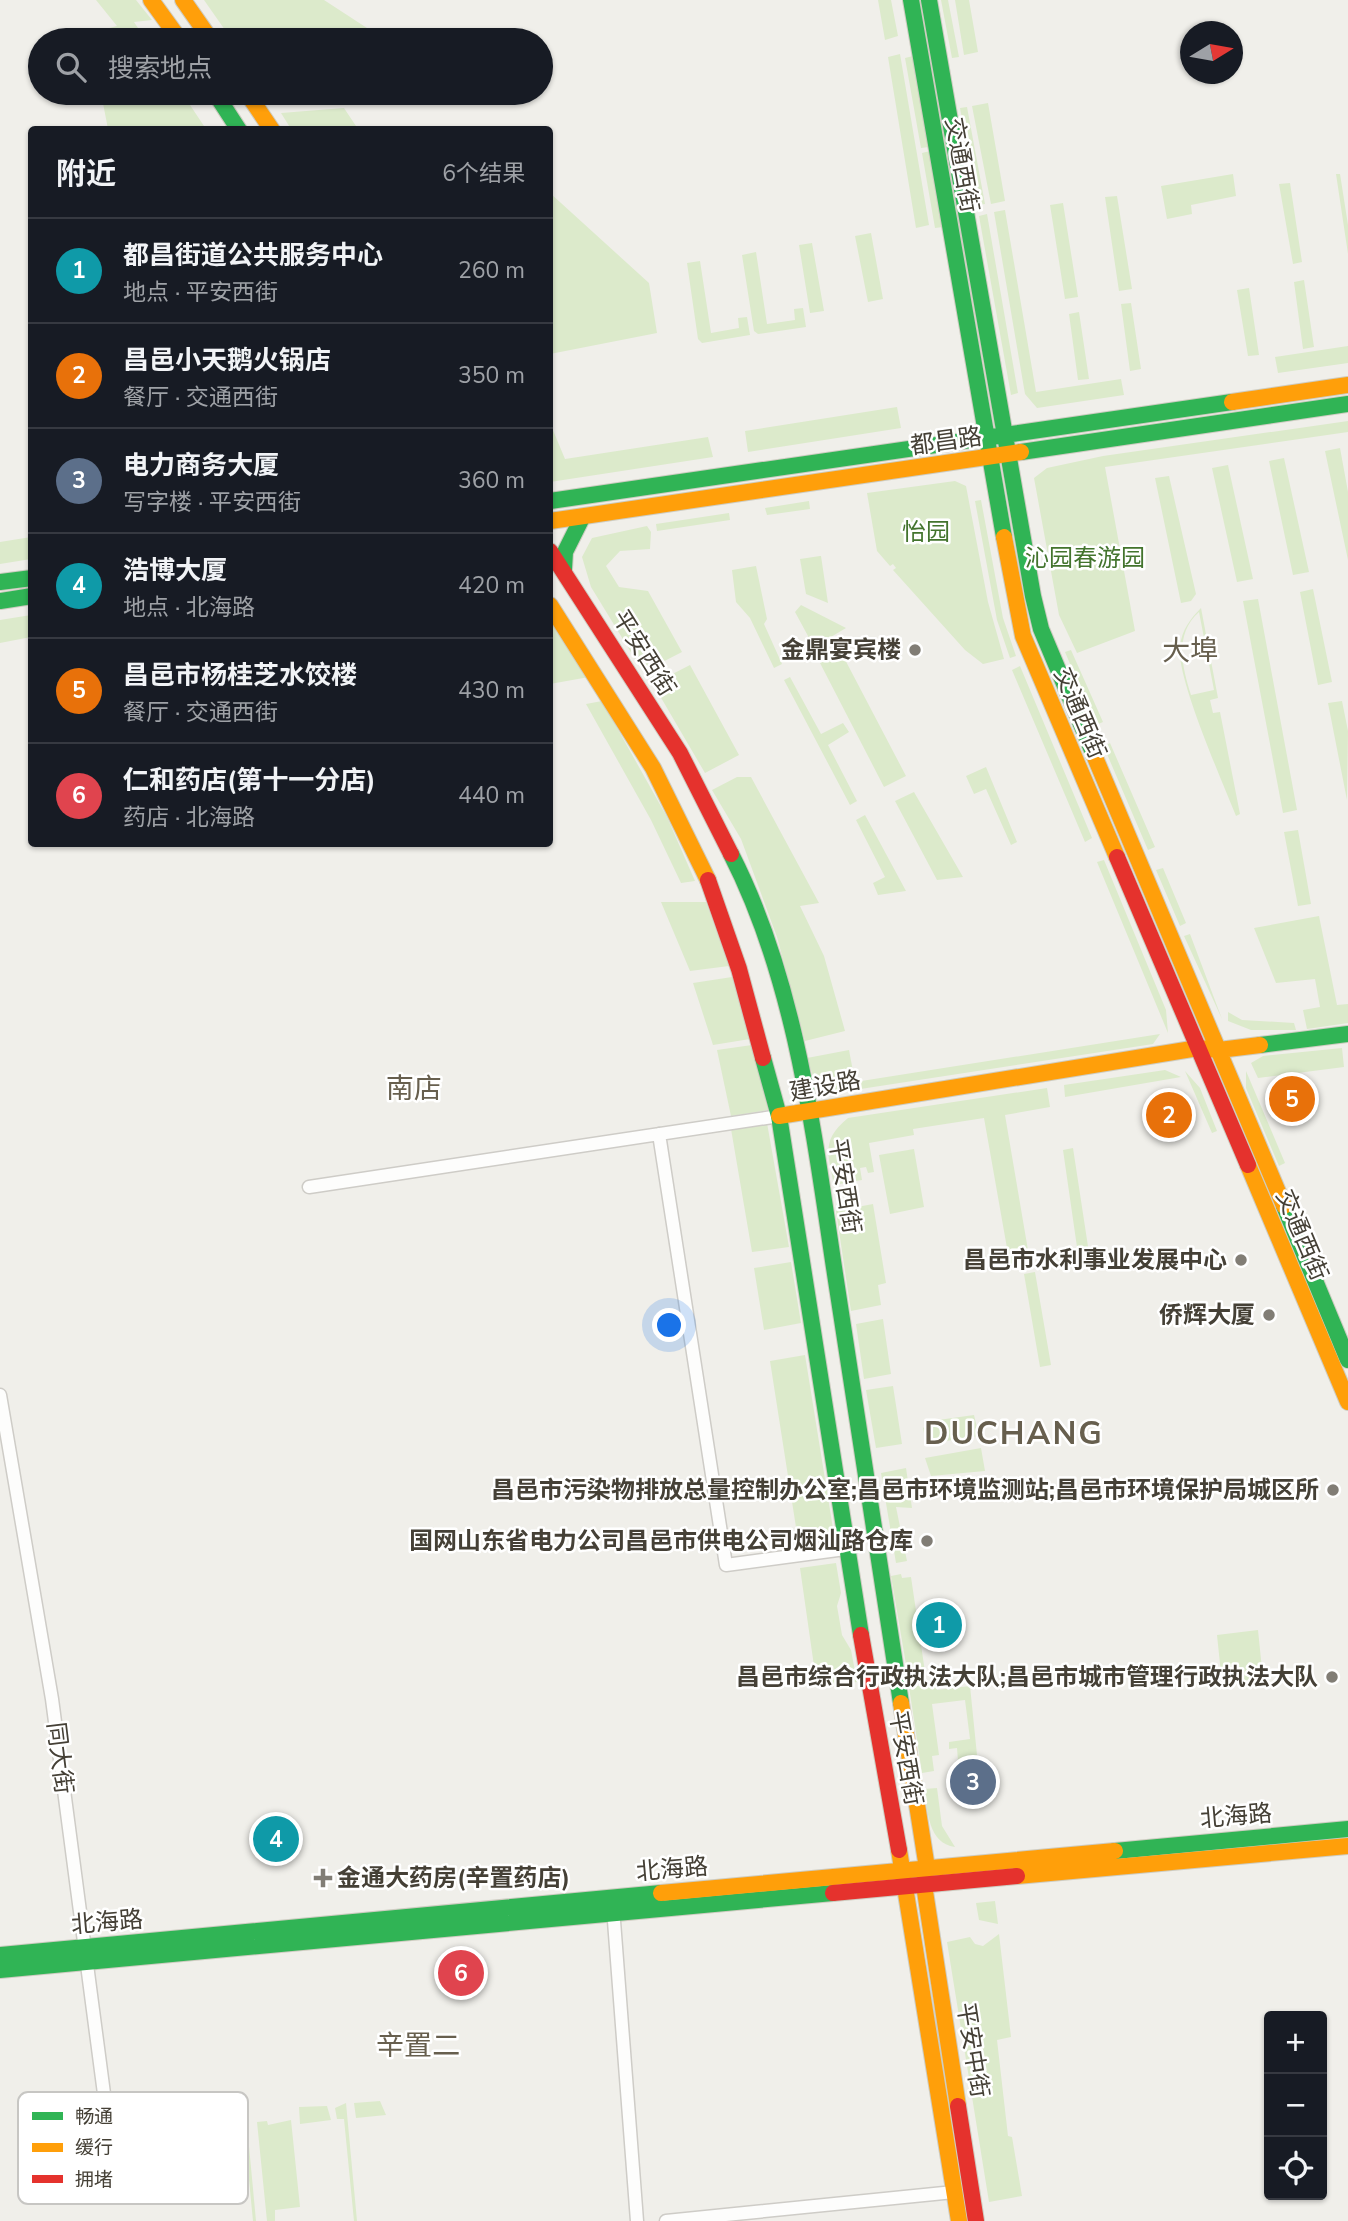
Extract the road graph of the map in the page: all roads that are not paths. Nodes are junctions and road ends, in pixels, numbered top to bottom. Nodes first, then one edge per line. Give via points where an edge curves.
1 (151, 0) edge
2 (183, 0) edge
3 (911, 0) edge
4 (929, 0) edge
5 (171, 28) edge
6 (203, 28) edge
7 (223, 105) edge
8 (255, 105) edge
9 (236, 126) edge
10 (269, 126) edge
11 (1348, 385) edge
12 (1348, 404) edge
13 (1004, 435) junction
14 (986, 438) junction
15 (1008, 455) junction
16 (990, 457) junction
17 (553, 500) edge
18 (582, 518) junction
19 (553, 521) edge
20 (553, 555) edge
21 (564, 569) junction
22 (28, 578) edge
23 (0, 582) edge
24 (28, 597) edge
25 (0, 601) edge
26 (553, 610) edge
27 (1348, 1034) edge
28 (1198, 1048) junction
29 (1219, 1050) junction
30 (810, 1110) junction
31 (779, 1116) junction
32 (659, 1134) junction
33 (309, 1187) dead end
34 (1348, 1360) edge
35 (0, 1395) edge
36 (1348, 1402) edge
37 (845, 1549) junction
38 (1348, 1829) edge
39 (1348, 1846) edge
40 (927, 1868) junction
41 (903, 1870) junction
42 (924, 1885) junction
43 (906, 1887) junction
44 (612, 1905) junction
45 (85, 1954) junction
46 (0, 1955) edge
47 (0, 1970) edge
48 (104, 2092) edge
49 (954, 2192) junction
50 (637, 2221) edge
51 (666, 2221) edge
52 (959, 2221) edge
53 (976, 2221) edge

1 - 5 main road
2 - 6 main road
3 - 14 main road, 交通西街
4 - 13 main road, 交通西街
7 - 9 main road
8 - 10 main road
11 - 13 main road, 都昌路
12 - 15 main road, 都昌路
13 - 14 main road, 都昌路
13 - 15 main road, 交通西街
14 - 16 main road, 交通西街
14 - 17 main road, 都昌路
15 - 16 main road, 都昌路
15 - 29 main road, 交通西街 via 1041,629
16 - 18 main road, 都昌路
16 - 28 main road, 交通西街 via 1023,636
18 - 19 main road, 都昌路
18 - 21 main road via 565,552
20 - 21 main road, 平安西街
21 - 30 main road, 平安西街 via 680,753 747,885 782,993
22 - 23 main road
24 - 25 main road
26 - 31 main road, 平安西街 via 653,768 713,890
27 - 29 main road, 建设路
28 - 29 main road, 建设路
28 - 30 main road, 建设路
28 - 36 main road, 交通西街
29 - 34 main road, 交通西街
30 - 31 main road, 建设路
30 - 40 main road, 平安西街
31 - 32 street, 建设路
31 - 37 main road, 平安西街
32 - 33 street, 建设路
32 - 37 street via 726,1565
35 - 45 street, 同大街 via 52,1699
37 - 41 main road, 平安西街
38 - 40 main road, 北海路
39 - 42 main road, 北海路
40 - 41 main road, 北海路
40 - 42 main road, 平安西街
41 - 43 main road, 平安西街
41 - 44 main road, 北海路
42 - 43 main road, 北海路
42 - 53 main road, 平安中街
43 - 44 main road, 北海路
43 - 49 main road, 平安中街
44 - 45 main road, 北海路
44 - 50 street
45 - 46 main road, 北海路
45 - 47 main road, 北海路
45 - 48 street, 同大街
49 - 51 street
49 - 52 main road, 平安中街

